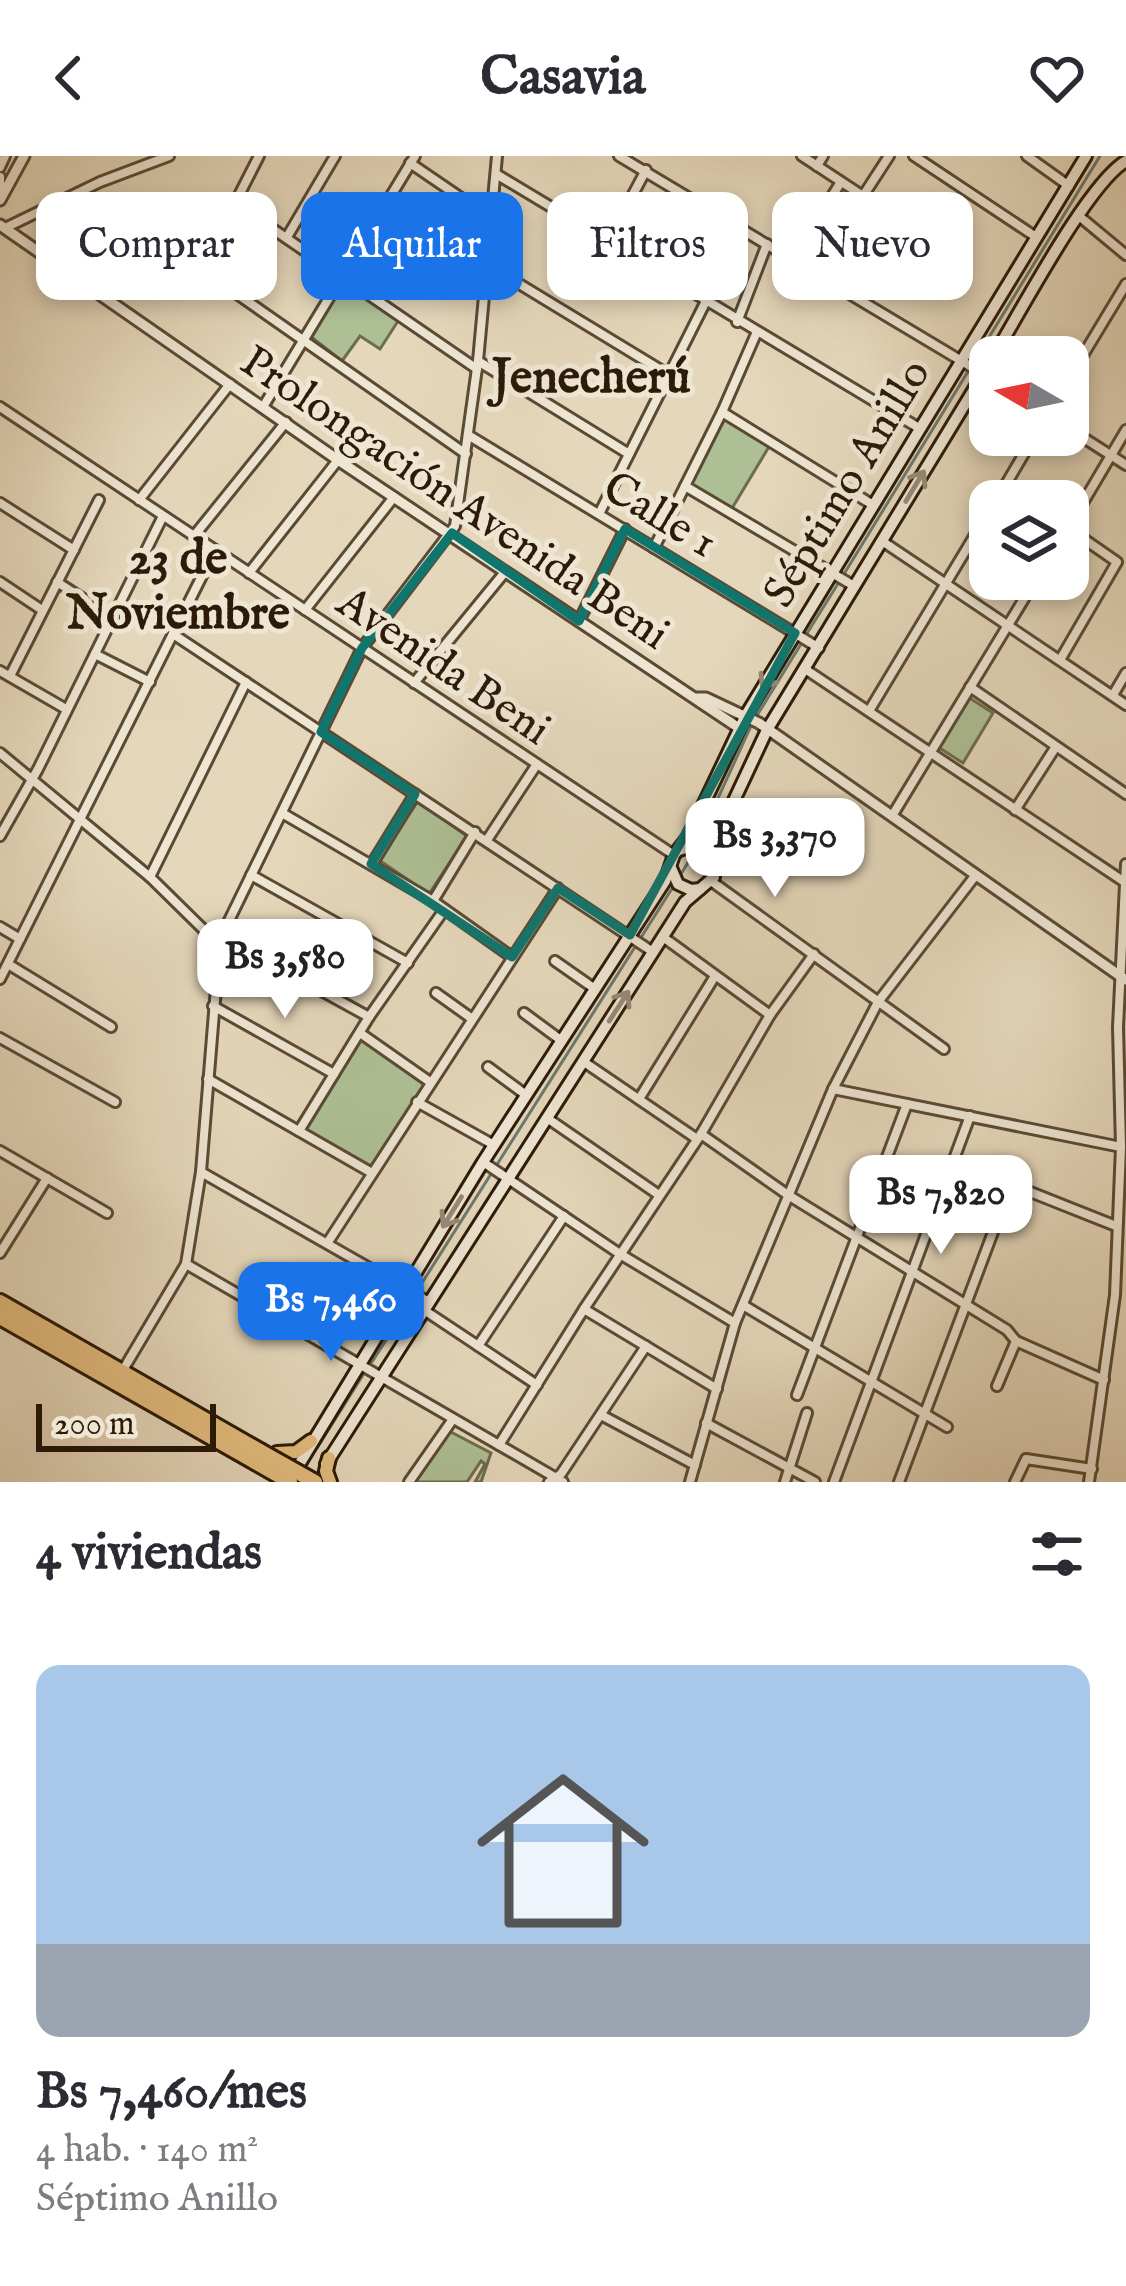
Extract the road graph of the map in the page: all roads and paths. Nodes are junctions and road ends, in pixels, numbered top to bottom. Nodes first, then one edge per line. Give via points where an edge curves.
1 (5, 156) edge
2 (24, 156) edge
3 (169, 156) edge
4 (259, 156) edge
5 (335, 156) edge
6 (497, 156) edge
7 (802, 156) edge
8 (823, 156) edge
9 (889, 156) edge
10 (914, 156) edge
11 (1027, 156) edge
12 (1087, 156) edge
13 (622, 157) edge
14 (1124, 158) edge
15 (412, 160) edge
16 (817, 166) junction
17 (0, 167) edge
18 (646, 170) junction
19 (496, 174) junction
20 (0, 177) edge
21 (841, 182) junction
22 (1069, 186) junction
23 (0, 187) edge
24 (83, 192) edge
25 (392, 192) edge
26 (455, 192) edge
27 (495, 192) edge
28 (635, 192) edge
29 (835, 192) edge
30 (0, 200) edge
31 (547, 205) edge
32 (36, 212) edge
33 (1079, 216) junction
34 (2, 226) edge
35 (287, 237) junction
36 (1036, 237) junction
37 (767, 244) junction
38 (301, 247) edge
39 (772, 247) edge
40 (36, 250) edge
41 (1126, 255) edge
42 (1126, 284) edge
43 (523, 286) edge
44 (109, 300) edge
45 (246, 300) edge
46 (328, 300) edge
47 (377, 300) edge
48 (484, 300) edge
49 (700, 300) edge
50 (863, 300) edge
51 (705, 303) junction
52 (737, 322) junction
53 (756, 334) junction
54 (993, 336) edge
55 (1000, 336) edge
56 (304, 341) junction
57 (1089, 345) edge
58 (969, 361) edge
59 (477, 365) junction
60 (669, 375) junction
61 (969, 378) edge
62 (230, 384) junction
63 (969, 387) edge
64 (263, 406) junction
65 (0, 407) edge
66 (722, 412) junction
67 (286, 422) junction
68 (919, 428) junction
69 (1126, 430) edge
70 (468, 435) junction
71 (1089, 441) edge
72 (466, 454) junction
73 (629, 454) junction
74 (1111, 455) junction
75 (338, 460) junction
76 (1126, 465) edge
77 (685, 486) junction
78 (1089, 492) edge
79 (394, 497) junction
80 (99, 500) dead end
81 (139, 500) junction
82 (0, 503) edge
83 (873, 505) junction
84 (599, 514) junction
85 (164, 516) junction
86 (625, 530) junction
87 (452, 533) junction
88 (194, 536) junction
89 (882, 541) junction
90 (1089, 542) edge
91 (969, 545) edge
92 (654, 548) junction
93 (74, 550) junction
94 (215, 550) junction
95 (505, 572) junction
96 (249, 573) junction
97 (842, 580) junction
98 (57, 581) junction
99 (0, 582) edge
100 (946, 583) junction
101 (1023, 600) edge
102 (88, 602) dead end
103 (42, 610) junction
104 (305, 610) junction
105 (579, 621) junction
106 (1008, 625) junction
107 (173, 634) junction
108 (806, 640) junction
109 (362, 648) junction
110 (95, 654) junction
111 (1060, 660) junction
112 (805, 669) junction
113 (1126, 673) edge
114 (5, 674) edge
115 (150, 682) junction
116 (246, 682) junction
117 (414, 683) junction
118 (970, 687) junction
119 (1113, 695) junction
120 (697, 698) junction
121 (1126, 705) edge
122 (66, 709) junction
123 (869, 711) junction
124 (756, 721) junction
125 (739, 728) junction
126 (321, 732) junction
127 (1055, 748) junction
128 (0, 753) edge
129 (930, 754) junction
130 (537, 764) junction
131 (32, 776) junction
132 (416, 794) junction
133 (1126, 794) edge
134 (1015, 810) junction
135 (282, 813) junction
136 (891, 818) junction
137 (82, 819) junction
138 (475, 832) junction
139 (0, 836) edge
140 (487, 840) junction
141 (716, 863) junction
142 (371, 864) junction
143 (1126, 864) edge
144 (675, 866) junction
145 (251, 875) junction
146 (975, 876) junction
147 (150, 877) junction
148 (1124, 882) edge
149 (708, 884) junction
150 (558, 888) junction
151 (433, 901) junction
152 (444, 910) junction
153 (0, 927) edge
154 (662, 937) junction
155 (20, 939) junction
156 (220, 940) junction
157 (641, 944) junction
158 (814, 954) junction
159 (512, 957) junction
160 (555, 961) dead end
161 (408, 963) junction
162 (8, 964) junction
163 (715, 976) junction
164 (0, 979) edge
165 (1124, 979) edge
166 (596, 990) junction
167 (436, 993) dead end
168 (878, 1002) junction
169 (214, 1006) junction
170 (524, 1013) dead end
171 (770, 1015) junction
172 (369, 1018) junction
173 (471, 1018) junction
174 (111, 1027) dead end
175 (360, 1033) junction
176 (0, 1038) edge
177 (563, 1042) junction
178 (944, 1049) dead end
179 (583, 1061) junction
180 (488, 1067) dead end
181 (334, 1074) junction
182 (208, 1079) junction
183 (430, 1082) junction
184 (832, 1089) junction
185 (527, 1096) junction
186 (640, 1099) junction
187 (115, 1102) dead end
188 (417, 1102) junction
189 (907, 1104) junction
190 (970, 1116) junction
191 (547, 1118) junction
192 (299, 1131) junction
193 (699, 1136) junction
194 (495, 1145) junction
195 (1121, 1148) junction
196 (0, 1150) edge
197 (495, 1169) junction
198 (1016, 1171) dead end
199 (201, 1172) junction
200 (372, 1173) junction
201 (46, 1178) junction
202 (995, 1178) dead end
203 (1010, 1186) junction
204 (659, 1195) junction
205 (788, 1196) junction
206 (107, 1214) dead end
207 (564, 1216) junction
208 (1116, 1226) junction
209 (857, 1236) junction
210 (328, 1242) junction
211 (0, 1253) edge
212 (620, 1254) junction
213 (186, 1264) junction
214 (912, 1272) junction
215 (406, 1286) junction
216 (1121, 1296) edge
217 (742, 1305) junction
218 (967, 1305) junction
219 (427, 1306) junction
220 (584, 1309) junction
221 (3, 1310) edge
222 (735, 1323) junction
223 (1016, 1341) junction
224 (478, 1346) junction
225 (646, 1346) junction
226 (815, 1348) junction
227 (358, 1364) junction
228 (121, 1376) junction
229 (380, 1378) junction
230 (1104, 1380) junction
231 (872, 1383) junction
232 (536, 1385) junction
233 (997, 1386) dead end
234 (717, 1389) junction
235 (797, 1395) dead end
236 (924, 1412) junction
237 (807, 1413) dead end
238 (601, 1415) junction
239 (452, 1419) junction
240 (706, 1424) junction
241 (946, 1427) dead end
242 (311, 1441) junction
243 (500, 1445) junction
244 (264, 1455) junction
245 (329, 1458) joint
246 (294, 1463) junction
247 (695, 1466) junction
248 (790, 1467) junction
249 (1092, 1469) junction
250 (281, 1481) edge
251 (321, 1481) edge
252 (556, 1481) edge
253 (409, 1482) edge
254 (690, 1482) edge
255 (785, 1482) edge
256 (815, 1482) edge
257 (834, 1482) edge
258 (899, 1482) edge
259 (1015, 1482) edge
260 (1089, 1482) edge

1 - 17 street
2 - 30 street
3 - 24 street
4 - 35 street via 234,201
5 - 35 street
6 - 19 street
7 - 16 street
8 - 16 street
9 - 21 street via 863,196
10 - 36 street
11 - 22 street
12 - 22 main road, Séptimo Anillo
13 - 18 street
14 - 33 main road, Séptimo Anillo
15 - 25 street
15 - 26 street
16 - 21 street
18 - 28 street
18 - 37 street
19 - 27 street
19 - 31 street
20 - 23 street
21 - 29 street
22 - 36 main road, Séptimo Anillo
32 - 34 street
33 - 41 street
33 - 55 main road, Séptimo Anillo
34 - 40 street, Prolongación Avenida Beni
35 - 38 street
36 - 54 main road, Séptimo Anillo
37 - 39 street
37 - 52 street
42 - 57 street
43 - 60 street
44 - 62 street, Prolongación Avenida Beni
45 - 56 street
46 - 56 street
47 - 59 street
48 - 59 street
49 - 51 street
50 - 58 street
51 - 52 street
51 - 60 street
52 - 53 street
53 - 66 street
53 - 68 street
56 - 64 street
56 - 72 street
59 - 70 street
59 - 73 street
60 - 73 street
61 - 68 main road, Séptimo Anillo
62 - 64 street, Prolongación Avenida Beni
62 - 81 street
89 -> 63 main road, Séptimo Anillo
64 - 67 street, Prolongación Avenida Beni
65 - 81 street, Avenida Beni
66 - 77 street
66 - 83 street
67 - 75 street, Prolongación Avenida Beni
67 - 88 street
68 - 83 main road, Séptimo Anillo
69 - 74 street
70 - 72 street
70 - 84 street, Calle 1
71 - 74 street
72 - 87 street
73 - 84 street
74 - 76 street
74 - 78 street
75 - 79 street, Prolongación Avenida Beni
75 - 96 street
77 - 92 street
77 - 97 street
79 - 87 street, Prolongación Avenida Beni
79 - 104 street
80 - 93 street
81 - 85 street, Avenida Beni
82 - 93 street
83 - 97 main road, Séptimo Anillo
84 - 86 street, Calle 1
85 - 88 street, Avenida Beni
85 - 110 street
86 - 92 street, Calle 1
86 - 105 street
87 - 95 street, Prolongación Avenida Beni
87 - 109 street
88 - 94 street, Avenida Beni
89 - 97 main road, Séptimo Anillo
89 - 100 street
90 - 111 street via 1118,562
91 - 100 street
92 - 108 street, Calle 1
93 - 98 street
94 - 96 street, Avenida Beni
94 - 107 street
95 - 105 street, Prolongación Avenida Beni
95 - 117 street
96 - 104 street, Avenida Beni
97 - 108 main road, Séptimo Anillo
97 - 108 main road, Séptimo Anillo
98 - 102 street
98 - 103 street
99 - 103 street
100 - 106 street
100 - 123 street
101 - 106 street
103 - 114 street
104 - 109 street, Avenida Beni
105 - 120 street, Prolongación Avenida Beni
106 - 111 street
106 - 118 street
107 - 115 street
107 - 116 street
108 - 112 main road, Séptimo Anillo
108 -> 124 main road, Séptimo Anillo
109 - 117 street, Avenida Beni
109 - 126 street
110 - 115 street
110 - 122 street
111 - 119 street
112 - 123 street
112 - 124 main road, Séptimo Anillo
113 - 119 street
114 - 122 street
115 - 137 street
116 - 126 street
116 - 147 street
117 - 130 street, Avenida Beni
118 - 127 street
118 - 129 street
119 - 121 street
120 - 124 street, Prolongación Avenida Beni
120 - 125 street, Prolongación Avenida Beni
122 - 131 street
123 - 129 street
124 - 125 main road, Séptimo Anillo
124 - 136 street
124 - 141 main road, Séptimo Anillo via 716,839
125 - 144 main road, Séptimo Anillo
126 - 132 street
126 - 135 street
127 - 133 street
127 - 134 street
128 - 131 street
129 - 134 street
129 - 136 street
130 - 140 street
130 - 144 street, Avenida Beni
131 - 137 street
131 - 139 street
132 - 138 street
132 - 142 street
134 - 148 street
135 - 142 street
135 - 145 street
136 - 146 street
137 - 147 street
137 - 155 street
138 - 140 street
138 - 151 street
140 - 150 street
141 - 144 main road via 697,845
141 - 149 main road
142 - 151 street
143 - 148 street
144 - 149 main road via 691,890
144 - 157 main road, Séptimo Anillo
145 - 156 street
145 - 161 street
146 - 165 street
146 - 168 street
147 - 156 street
148 - 165 street
149 - 154 main road, Séptimo Anillo
149 - 158 street
150 - 157 street
150 - 159 street
151 - 152 street
152 - 159 street
152 - 161 street
153 - 155 street
154 - 157 main road, Séptimo Anillo
154 - 163 street
155 - 162 street
156 - 169 street
156 - 172 street
157 - 166 main road, Séptimo Anillo
179 -> 157 main road, Séptimo Anillo
158 - 168 street
158 - 171 street
159 - 173 street
160 - 166 street
161 - 172 street
162 - 164 street
162 - 174 street
163 - 171 street
163 - 186 street
165 - 195 street
166 - 177 main road, Séptimo Anillo
167 - 173 street
168 - 178 street
168 - 184 street
169 - 181 street
169 - 182 street
170 - 177 street
171 - 193 street
172 - 175 street
173 - 183 street
175 - 181 street
175 - 183 street
176 - 187 street
177 - 185 main road, Séptimo Anillo
179 - 186 street
179 - 191 main road, Séptimo Anillo
180 - 185 street
181 - 192 street
182 - 192 street
182 - 199 street
183 - 188 street
184 - 189 street
184 - 205 street
185 - 194 main road, Séptimo Anillo
186 - 193 street
188 - 194 street
188 - 200 street
189 - 190 street
189 - 209 street
190 - 195 street
190 - 214 street
191 - 197 main road, Séptimo Anillo
191 - 204 street
192 - 200 street
193 - 204 street
193 - 205 street
194 - 197 main road, Séptimo Anillo
195 - 208 street
196 - 201 street
197 - 207 street
197 -> 215 main road, Séptimo Anillo
197 - 219 main road, Séptimo Anillo
198 - 203 street
199 - 210 street
199 - 213 street
200 - 210 street
201 - 206 street
201 - 211 street
202 - 203 street
203 - 208 street
203 - 218 street
204 - 212 street
205 - 209 street
205 - 217 street
207 - 212 street
207 - 224 street
208 - 216 street
209 - 214 street
209 - 226 street
210 - 215 street
212 - 220 street
212 - 222 street
213 - 227 street
213 - 228 street
214 - 218 street
214 - 231 street
215 - 219 street
215 - 227 main road, Séptimo Anillo
216 - 230 street
217 - 222 street
217 - 226 street
218 - 223 street
218 - 236 street
219 - 224 street
219 - 229 main road, Séptimo Anillo
220 - 225 street
220 - 232 street
221 - 228 highway
222 - 234 street
223 - 230 street
223 - 233 street
224 - 232 street
225 - 234 street
225 - 238 street
226 - 231 street
226 - 235 street
227 - 229 street
227 - 242 main road, Séptimo Anillo
228 - 244 highway
228 - 244 main road via 134,1371
228 - 250 main road via 123,1394
229 - 239 street
229 - 245 main road, Séptimo Anillo
230 - 249 street
231 - 236 street
231 - 257 street
232 - 243 street
234 - 240 street
236 - 241 street
236 - 258 street
237 - 248 street
238 - 247 street
238 - 252 street
239 - 243 street
239 - 253 street
240 - 247 street
240 - 248 street
242 - 244 main road via 291,1454
242 - 246 main road, Séptimo Anillo
243 - 252 street
244 - 246 main road
244 - 250 highway, bridge
244 - 251 highway, bridge
245 - 251 main road
246 - 250 main road
246 - 251 main road
247 - 254 street
248 - 255 street
248 - 256 street
249 - 259 street via 1026,1459
249 - 260 street

